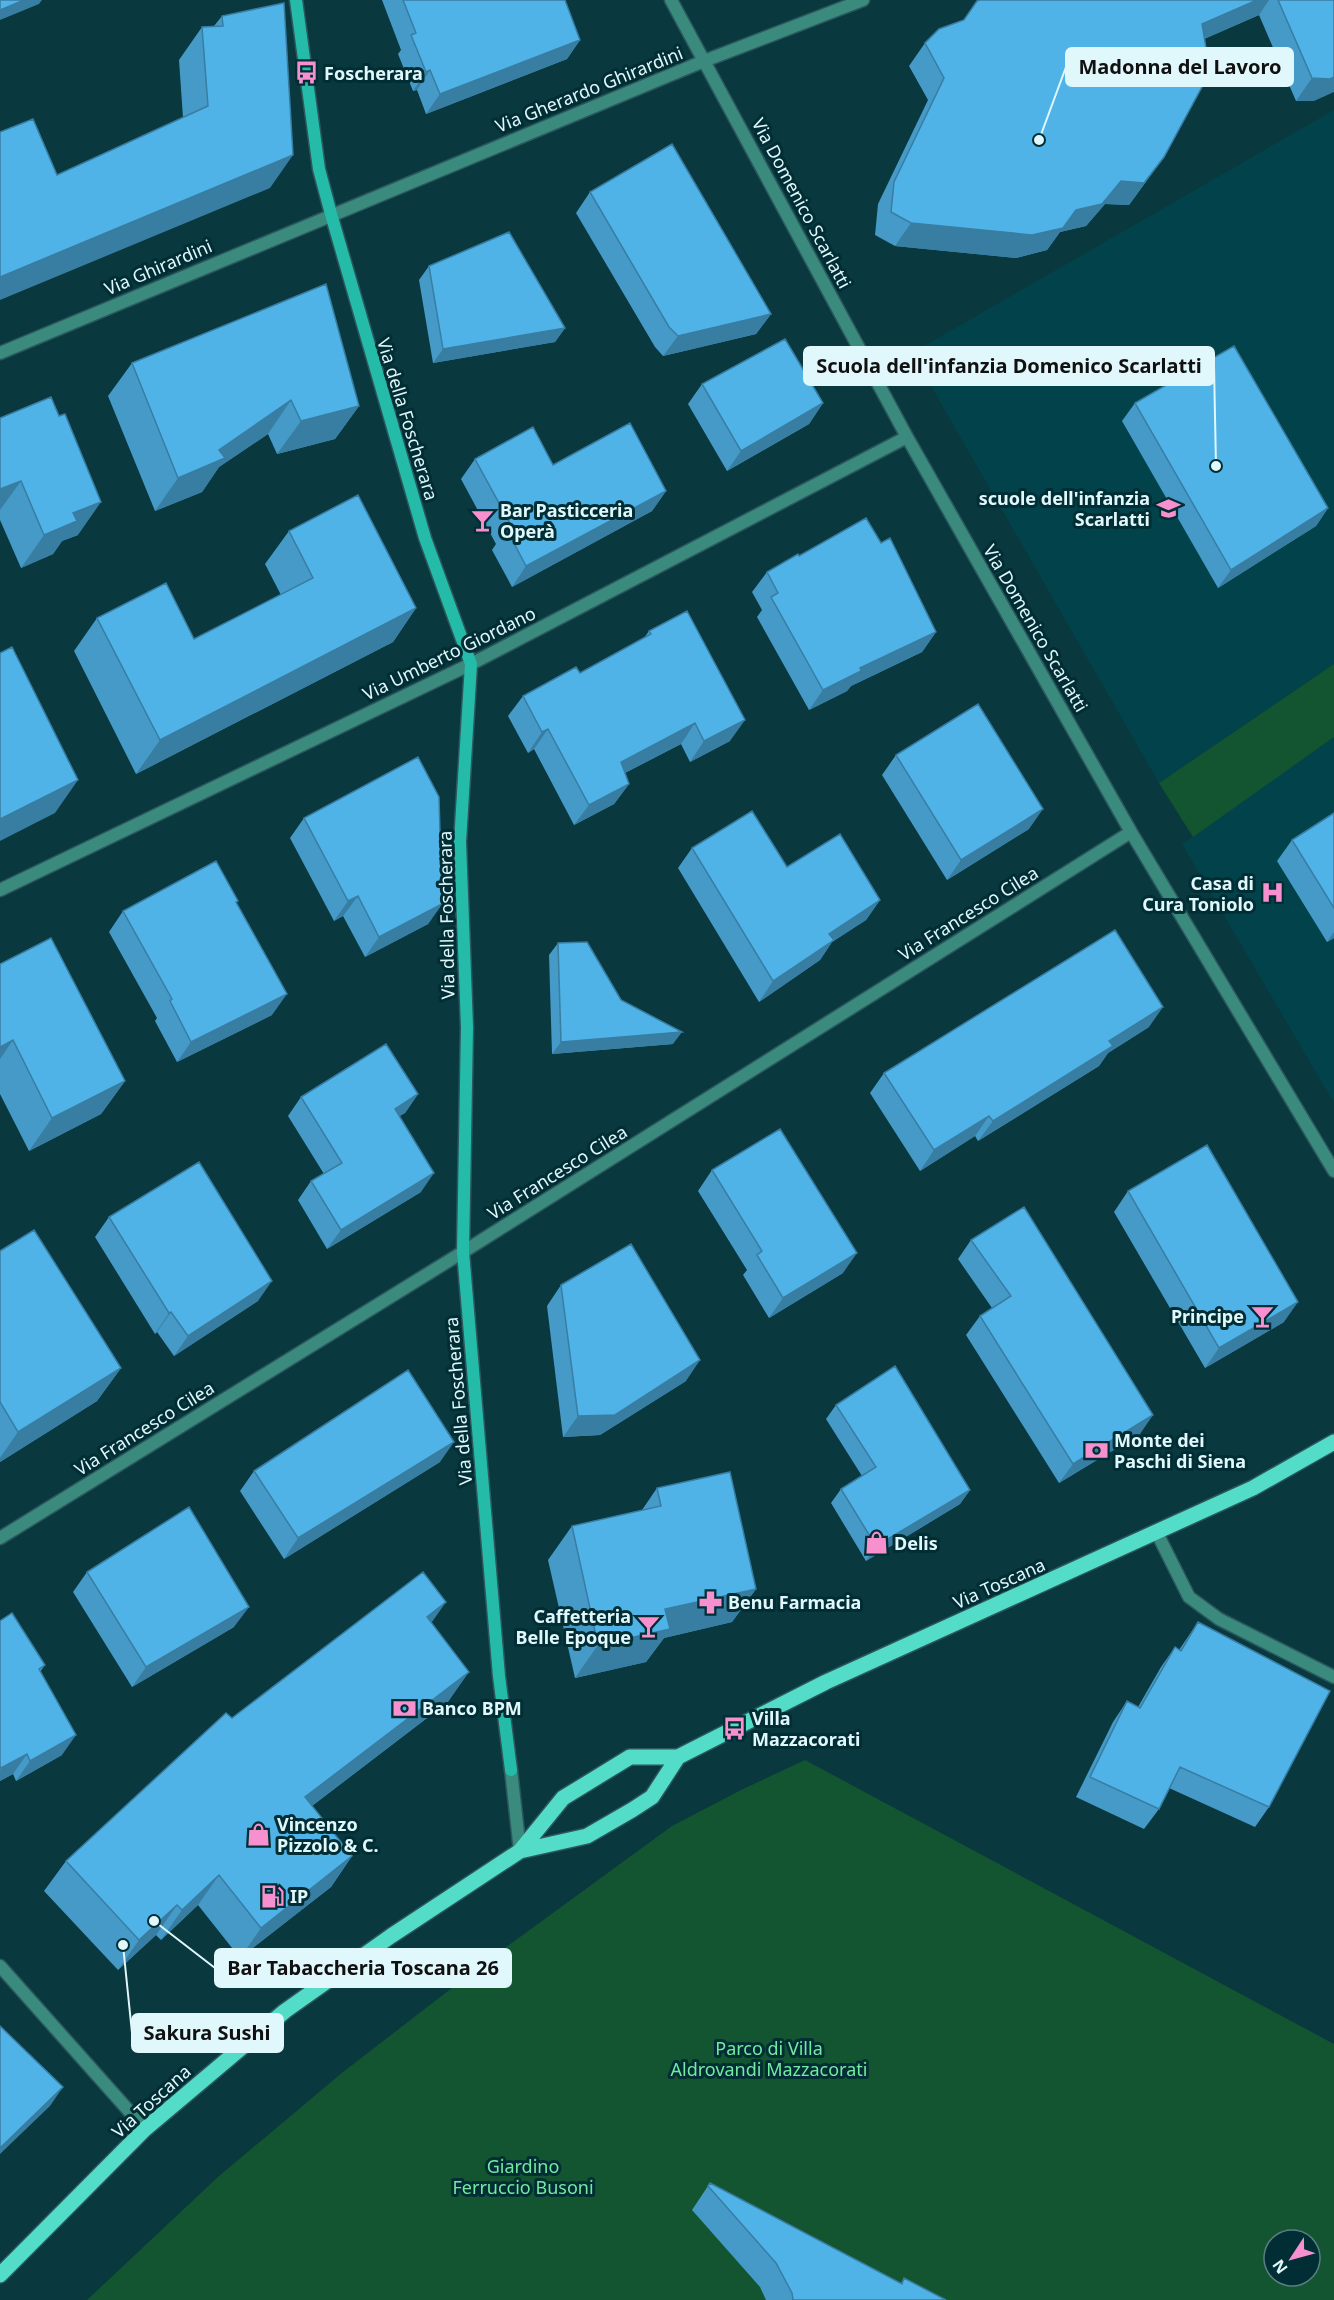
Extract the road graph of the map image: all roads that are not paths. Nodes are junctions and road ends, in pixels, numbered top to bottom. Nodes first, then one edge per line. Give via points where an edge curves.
1 (296, 0) edge
2 (671, 0) edge
3 (863, 0) edge
4 (704, 61) junction
5 (331, 214) junction
6 (0, 353) edge
7 (907, 437) junction
8 (471, 664) junction
9 (1131, 832) junction
10 (0, 890) edge
11 (1334, 1171) edge
12 (464, 1252) junction
13 (1334, 1442) edge
14 (1157, 1533) junction
15 (0, 1538) edge
16 (1334, 1677) edge
17 (678, 1757) junction
18 (520, 1851) junction
19 (0, 1966) edge
20 (145, 2129) junction
21 (0, 2275) edge

1 - 5 street, Via della Foscherara via 319,168
2 - 4 street, Via Domenico Scarlatti
3 - 4 street, Via Gherardo Ghirardini
4 - 5 street, Via Gherardo Ghirardini
4 - 7 street, Via Domenico Scarlatti
5 - 6 street, Via Ghirardini
5 - 8 street, Via della Foscherara via 425,538
7 - 8 street, Via Umberto Giordano
7 - 9 street, Via Domenico Scarlatti
8 - 10 street, Via Umberto Giordano
8 - 12 street, Via della Foscherara via 460,842 467,1027
9 - 11 street, Via Domenico Scarlatti
9 - 12 street, Via Francesco Cilea
12 - 15 street, Via Francesco Cilea
12 - 18 street, Via della Foscherara via 499,1676
13 - 14 main road, Via Toscana via 1253,1488
14 - 16 street via 1189,1597 1219,1619
14 - 17 main road, Via Toscana via 826,1682
17 - 18 main road, Via Toscana via 652,1797 632,1810 587,1836
17 - 18 main road, Via Toscana via 630,1757 609,1769 563,1798
18 - 20 main road, Via Toscana via 285,2011
19 - 20 street
20 - 21 main road, Via Toscana

